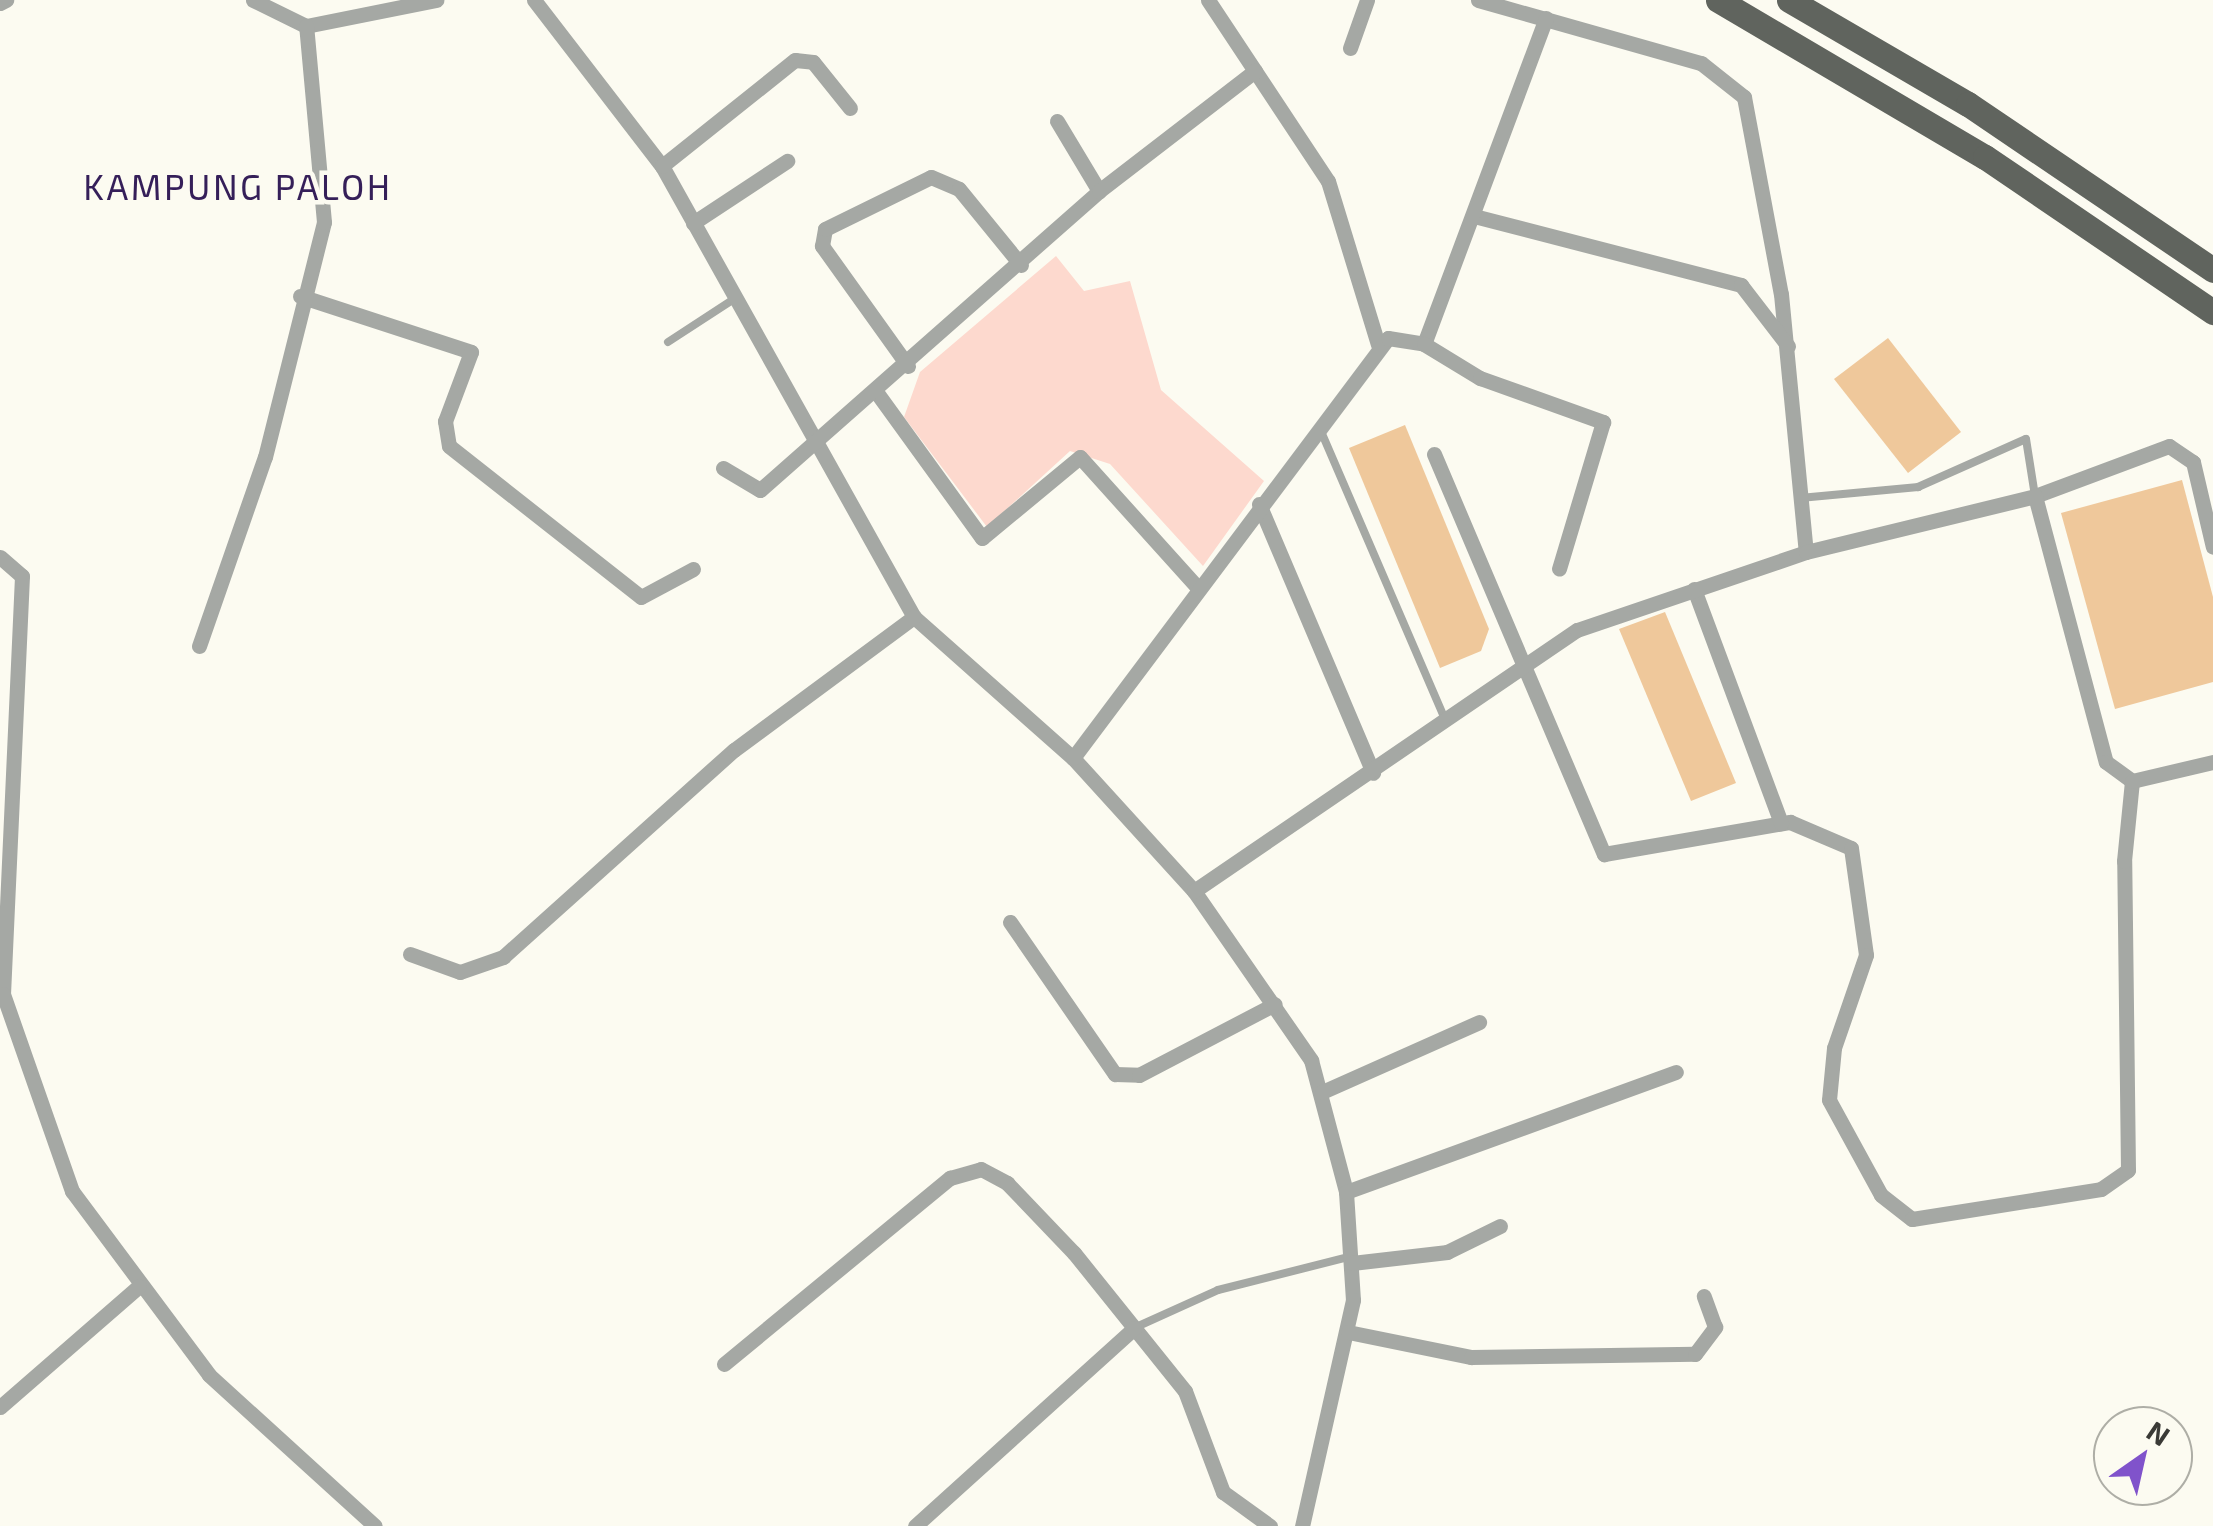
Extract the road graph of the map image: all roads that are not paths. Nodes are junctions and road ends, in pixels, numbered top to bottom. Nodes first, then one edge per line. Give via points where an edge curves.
1 (253, 0) edge
2 (436, 0) edge
3 (534, 0) edge
4 (1208, 0) edge
5 (1367, 0) edge
6 (1478, 0) edge
7 (1718, 0) edge
8 (1788, 0) edge
9 (1546, 18) junction
10 (306, 26) junction
11 (1350, 48) dead end
12 (1255, 71) junction
13 (850, 108) dead end
14 (1057, 121) dead end
15 (787, 161) dead end
16 (662, 166) junction
17 (1099, 192) junction
18 (1474, 216) junction
19 (693, 223) junction
20 (1020, 265) junction
21 (2213, 270) edge
22 (300, 296) junction
23 (734, 299) junction
24 (2213, 312) edge
25 (668, 342) dead end
26 (1378, 344) junction
27 (1424, 344) junction
28 (1788, 346) junction
29 (908, 366) junction
30 (876, 393) junction
31 (1318, 424) junction
32 (814, 446) junction
33 (1434, 454) dead end
34 (723, 468) dead end
35 (2035, 496) junction
36 (1800, 498) junction
37 (1259, 504) junction
38 (2213, 547) edge
39 (1806, 552) junction
40 (0, 557) edge
41 (1559, 569) dead end
42 (693, 570) dead end
43 (1198, 588) junction
44 (1694, 589) junction
45 (914, 617) junction
46 (199, 646) dead end
47 (1526, 667) junction
48 (1447, 724) junction
49 (1073, 758) junction
50 (2213, 762) edge
51 (1374, 774) junction
52 (2132, 781) junction
53 (1781, 823) junction
54 (1194, 892) junction
55 (1010, 922) dead end
56 (410, 954) dead end
57 (1275, 1004) junction
58 (1479, 1022) dead end
59 (1676, 1072) dead end
60 (1322, 1092) junction
61 (1346, 1192) junction
62 (1500, 1226) dead end
63 (1352, 1260) junction
64 (139, 1286) junction
65 (1704, 1296) dead end
66 (1134, 1328) junction
67 (1348, 1332) junction
68 (724, 1364) dead end
69 (0, 1407) edge
70 (374, 1526) edge
71 (915, 1526) edge
72 (1270, 1526) edge
73 (1302, 1526) edge

1 - 10 street
2 - 10 street
3 - 16 street
4 - 12 street
5 - 11 street
6 - 9 street
7 - 24 main road via 1985,156
8 - 21 main road via 1968,104
9 - 18 street
9 - 28 street via 1701,63 1744,97
10 - 22 street via 324,222
12 - 17 street
12 - 26 street via 1328,181
13 - 16 street via 813,62 794,60
14 - 17 street
15 - 19 street
16 - 19 street
17 - 20 street
18 - 27 street
18 - 28 street via 1741,286
19 - 23 street
20 - 29 street
20 - 29 street via 959,189 930,177 825,230 822,246
22 - 42 street via 472,352 445,421 450,446 641,598
22 - 46 street via 264,457
23 - 25 lane
23 - 32 street
26 - 27 street
26 - 31 street
27 - 41 street via 1480,378 1603,422
28 - 36 street
29 - 30 street
30 - 32 street
30 - 43 street via 982,538 1080,457
31 - 37 street
31 - 48 lane
32 - 34 street via 760,490
32 - 45 street
33 - 47 street
35 - 36 lane via 2026,439 1918,488
35 - 38 street via 2169,446 2193,462
35 - 39 street
35 - 52 street via 2106,762
36 - 39 street
37 - 43 street
37 - 51 street
39 - 44 street
40 - 64 street via 22,576 4,994 72,1191
43 - 49 street
44 - 47 street via 1576,630
44 - 53 street
45 - 49 street
45 - 56 street via 734,750 503,956 444,972
47 - 48 street
47 - 53 street via 1604,854
48 - 51 street
49 - 54 street
50 - 52 street
51 - 54 street
52 - 53 street via 2124,861 2128,1170 2101,1189 1922,1222 1881,1194 1829,1100 1834,1048 1866,955 1850,848
54 - 57 street
55 - 57 street via 1115,1074 1139,1075
57 - 60 street
58 - 60 street
59 - 61 street
60 - 61 street
61 - 63 street
62 - 63 street via 1447,1252
63 - 66 lane via 1218,1290
63 - 67 street
64 - 69 street
64 - 70 street via 209,1374
65 - 67 street via 1716,1327 1695,1354 1471,1357
66 - 68 street via 1007,1182 968,1169
66 - 71 street
66 - 72 street via 1185,1391 1223,1492
67 - 73 street

